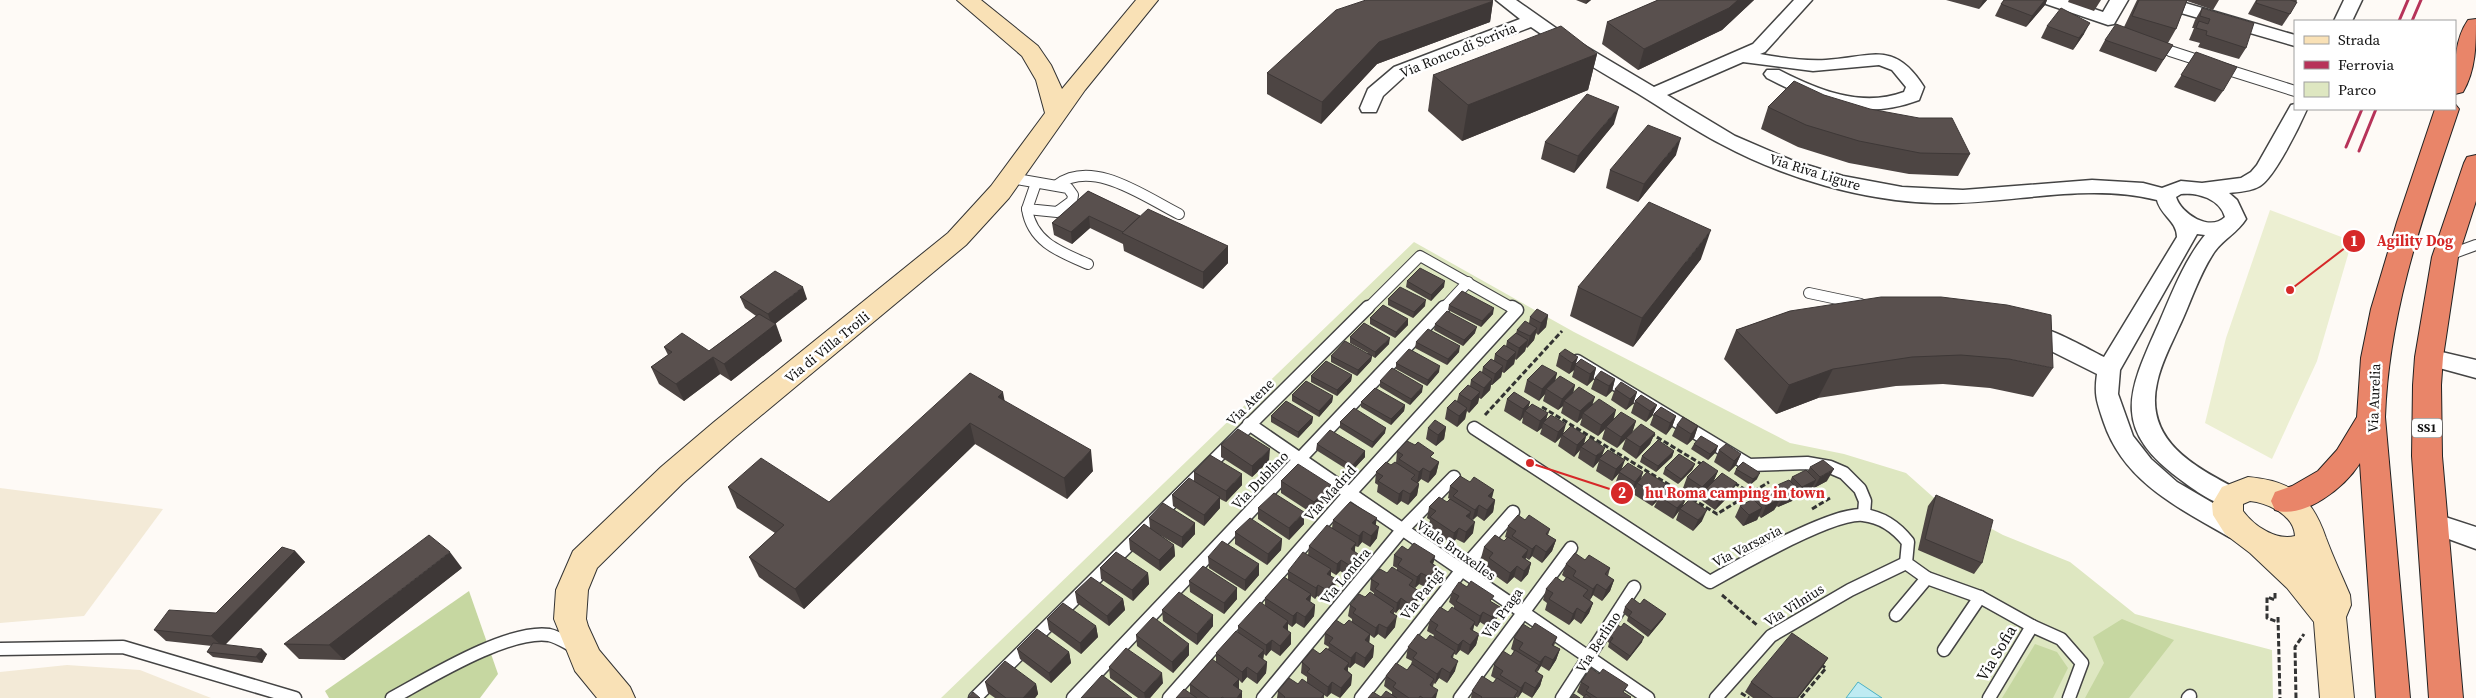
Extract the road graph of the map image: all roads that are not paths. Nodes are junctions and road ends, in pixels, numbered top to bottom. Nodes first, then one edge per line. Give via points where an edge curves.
1 (968, 0) edge
2 (1147, 0) edge
3 (1505, 0) edge
4 (1803, 0) edge
5 (2052, 0) edge
6 (2119, 0) edge
7 (2156, 0) edge
8 (2353, 0) edge
9 (1533, 20) junction
10 (2343, 20) edge
11 (2476, 26) edge
12 (2294, 41) edge
13 (2170, 51) edge
14 (1740, 56) junction
15 (1773, 74) dead end
16 (2456, 84) edge
17 (2294, 91) edge
18 (1654, 94) junction
19 (1369, 108) dead end
20 (2297, 110) edge
21 (2447, 110) edge
22 (1056, 112) junction
23 (2476, 163) edge
24 (1023, 180) junction
25 (2253, 181) junction
26 (1057, 184) junction
27 (2201, 189) junction
28 (2166, 196) junction
29 (1027, 209) junction
30 (1179, 214) dead end
31 (2182, 219) junction
32 (2229, 220) junction
33 (2476, 245) edge
34 (2445, 257) junction
35 (1088, 264) dead end
36 (1468, 282) junction
37 (1809, 293) dead end
38 (1865, 304) edge
39 (2004, 326) edge
40 (2429, 357) junction
41 (1577, 361) edge
42 (2476, 369) edge
43 (2109, 370) junction
44 (2370, 417) junction
45 (1249, 424) junction
46 (1474, 428) road end
47 (1300, 460) junction
48 (1454, 477) dead end
49 (1349, 494) junction
50 (2230, 497) junction
51 (2286, 501) junction
52 (1513, 512) dead end
53 (1864, 514) junction
54 (2433, 523) junction
55 (1402, 530) junction
56 (2311, 538) junction
57 (2476, 538) edge
58 (2252, 539) junction
59 (1571, 548) dead end
60 (1906, 562) junction
61 (1461, 571) junction
62 (1927, 578) junction
63 (1634, 586) dead end
64 (1980, 597) junction
65 (1522, 613) junction
66 (1896, 615) dead end
67 (2318, 624) junction
68 (2032, 626) junction
69 (0, 649) edge
70 (581, 650) junction
71 (1944, 650) dead end
72 (1589, 658) junction
73 (295, 698) edge
74 (392, 698) edge
75 (618, 698) edge
76 (975, 698) edge
77 (1073, 698) edge
78 (1169, 698) edge
79 (1263, 698) edge
80 (1361, 698) edge
81 (1460, 698) edge
82 (1562, 698) edge
83 (1648, 698) edge
84 (1716, 698) edge
85 (1989, 698) edge
86 (2069, 698) edge
87 (2337, 698) edge
88 (2393, 698) edge
89 (2446, 698) edge

1 - 22 street via 1038,61 1050,83
2 - 22 street, Via di Villa Troili
3 - 9 street, Via Riva Ligure
4 - 14 street via 1759,48
5 - 6 street via 2108,20
7 - 12 street
8 - 10 street
9 - 18 street, Via Riva Ligure
9 - 19 street, Via Ronco di Scrivia via 1400,71 1375,93
11 - 16 highway
13 - 17 lane
14 - 15 street via 1801,65 1878,59 1908,74 1915,87 1912,96 1903,101 1865,104 1840,101 1795,86
14 - 18 street
18 - 28 street, Via Riva Ligure via 1756,154 1806,173 1857,187 1913,196 1954,197 2119,187
20 - 25 street via 2266,166
21 - 44 highway, Via Aurelia via 2394,268 2378,339
22 - 24 street, Via di Villa Troili
23 - 34 highway, SS1
24 - 26 lane
24 - 29 lane
24 - 70 street, Via di Villa Troili via 988,207 940,255 724,430 593,549 578,570 572,590 570,619
25 - 27 street
25 - 32 street
26 - 29 lane via 1068,188 1073,195 1067,207 1057,212
26 - 30 lane via 1072,176 1092,176 1111,181
27 - 28 street via 2177,188
27 - 32 street via 2221,198
28 - 31 street via 2169,207
29 - 35 lane via 1034,233 1046,245
31 - 32 street via 2200,227
31 - 43 street via 2187,229 2186,238
32 - 50 street via 2211,240 2181,298 2145,382 2142,401 2146,425 2171,461 2193,478
33 - 34 lane
34 - 40 highway, SS1
36 - 45 lane, Via Atene via 1420,256
36 - 47 lane, Via Dublino
36 - 49 lane, Via Madrid via 1517,310
37 - 38 lane
39 - 43 street via 2040,336
40 - 42 street
40 - 54 highway, SS1 via 2427,456
41 - 53 lane via 1749,464 1800,463 1830,468 1850,477 1864,496
43 - 58 street via 2106,386 2109,408 2132,455 2168,489 2222,518
44 - 51 highway via 2351,454 2334,475 2310,493
44 - 88 highway, Via Aurelia
45 - 47 lane, Viale Bruxelles
45 - 76 lane, Via Atene
46 - 53 lane, Via Varsavia via 1710,582 1766,551 1844,517
47 - 49 lane, Viale Bruxelles
47 - 77 lane, Via Dublino
48 - 55 lane, Via Londra
49 - 55 lane, Viale Bruxelles
49 - 78 lane, Via Madrid
50 - 51 street via 2248,489 2261,490
50 - 58 street via 2228,514
51 - 56 street via 2306,519
52 - 61 lane, Via Parigi
53 - 60 lane via 1884,521 1904,537 1908,542
54 - 57 street
54 - 89 highway, SS1
55 - 61 lane, Viale Bruxelles
55 - 79 lane, Via Londra
56 - 58 street via 2299,550 2287,551
56 - 67 street via 2335,605
58 - 67 street via 2298,578
59 - 65 lane, Via Praga
60 - 62 lane
60 - 84 lane, Via Vilnius via 1771,636
61 - 65 lane, Viale Bruxelles
61 - 80 lane, Via Parigi
62 - 64 lane
62 - 66 lane
63 - 72 lane, Via Berlino
64 - 68 lane
64 - 71 lane
65 - 72 lane, Viale Bruxelles
65 - 81 lane, Via Praga
67 - 87 street
68 - 85 lane, Via Sofia
68 - 86 lane via 2062,639 2082,663
69 - 73 lane via 123,647
70 - 74 lane via 548,635 525,636 493,647
70 - 75 street, Via di Villa Troili
72 - 82 lane, Via Berlino
72 - 83 lane, Viale Bruxelles

